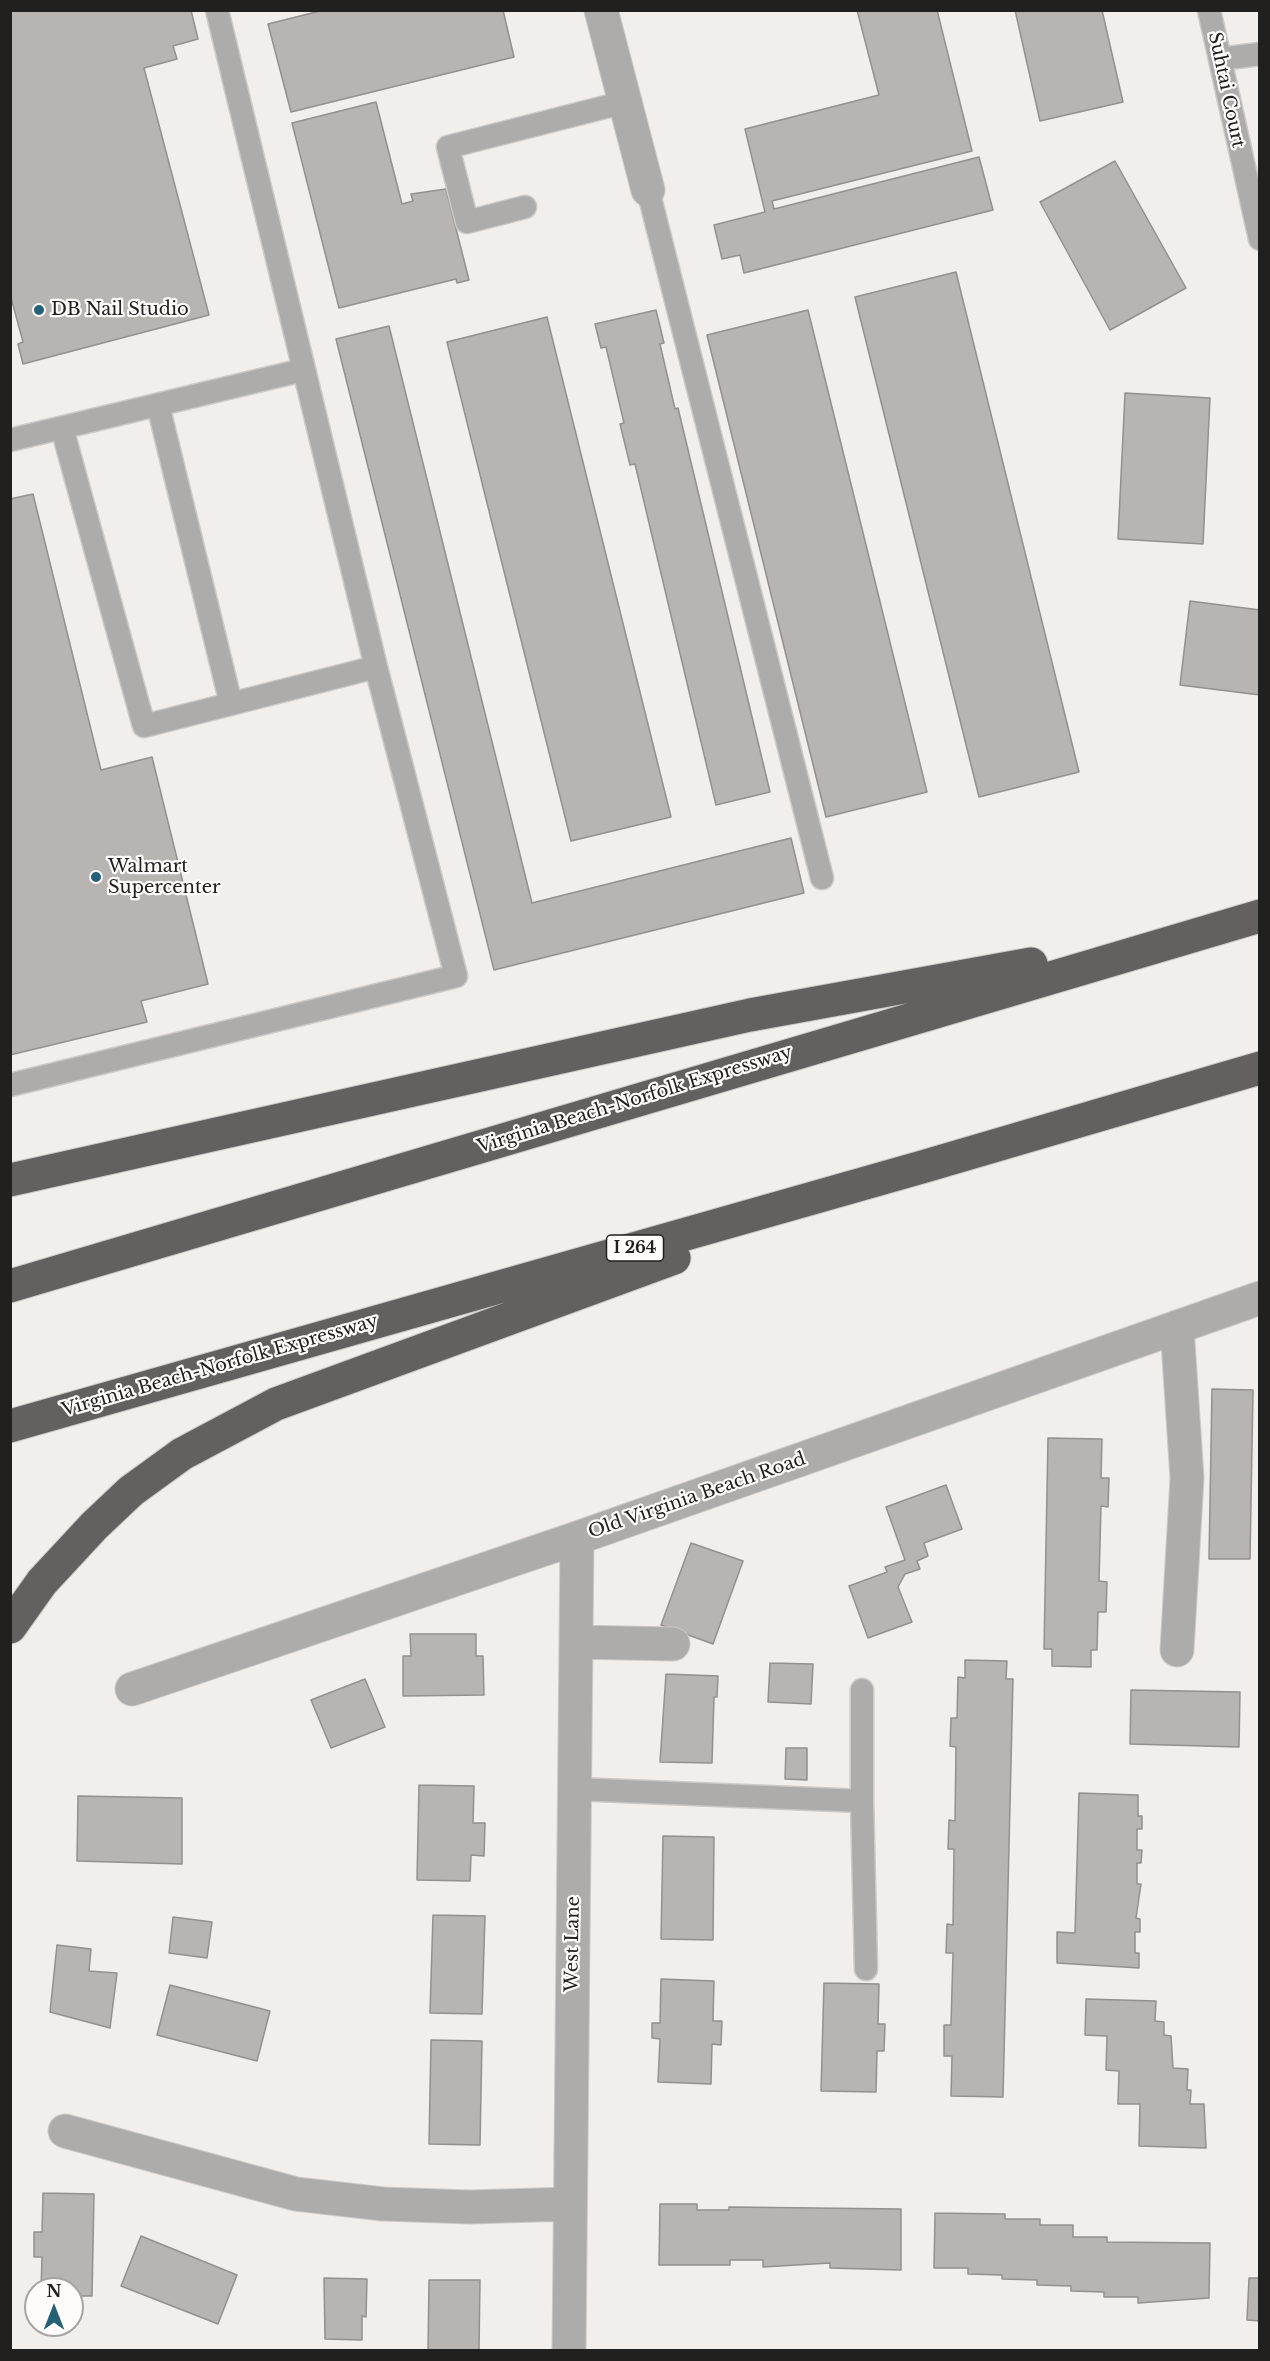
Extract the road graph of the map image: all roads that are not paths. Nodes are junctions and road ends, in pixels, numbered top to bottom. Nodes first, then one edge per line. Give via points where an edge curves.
1 (217, 10) edge
2 (601, 10) edge
3 (1209, 10) edge
4 (1260, 54) edge
5 (1220, 59) junction
6 (625, 102) junction
7 (648, 190) joint
8 (525, 207) dead end
9 (1260, 239) edge
10 (303, 370) junction
11 (158, 405) junction
12 (62, 428) junction
13 (10, 440) edge
14 (376, 667) junction
15 (231, 704) junction
16 (822, 878) dead end
17 (1260, 916) edge
18 (1198, 933) junction
19 (1260, 1068) edge
20 (10, 1085) edge
21 (922, 1167) junction
22 (10, 1180) edge
23 (10, 1286) edge
24 (1260, 1298) edge
25 (1177, 1327) junction
26 (10, 1426) edge
27 (577, 1538) junction
28 (10, 1627) edge
29 (576, 1642) junction
30 (673, 1644) dead end
31 (1177, 1650) dead end
32 (132, 1689) dead end
33 (862, 1690) dead end
34 (574, 1789) junction
35 (862, 1801) junction
36 (866, 1970) dead end
37 (65, 2131) dead end
38 (570, 2204) junction
39 (569, 2350) edge

1 - 10 lane
2 - 6 street
3 - 5 lane, Suhtai Court
4 - 5 lane
5 - 9 lane, Suhtai Court
6 - 7 street
6 - 8 lane via 448,147 467,222
7 - 16 lane
10 - 11 lane
10 - 14 lane
11 - 12 lane
11 - 15 lane
12 - 13 lane
12 - 15 lane via 144,726
14 - 15 lane
14 - 20 lane via 456,976
17 - 18 highway, Virginia Beach-Norfolk Expressway
18 - 22 highway via 750,1015
18 - 23 highway, Virginia Beach-Norfolk Expressway
19 - 21 highway, Virginia Beach-Norfolk Expressway / I 264
21 - 26 highway, Virginia Beach-Norfolk Expressway / I 264
21 - 28 highway via 276,1404 182,1455 130,1491 42,1582
24 - 25 street, Old Virginia Beach Road
25 - 27 street, Old Virginia Beach Road
25 - 31 street via 1187,1478
27 - 29 street, West Lane
27 - 32 street, Old Virginia Beach Road
29 - 30 street
29 - 34 street, West Lane
33 - 35 lane
34 - 35 lane
34 - 38 street, West Lane
35 - 36 lane
37 - 38 street via 296,2194 383,2204 470,2207
38 - 39 street, West Lane

